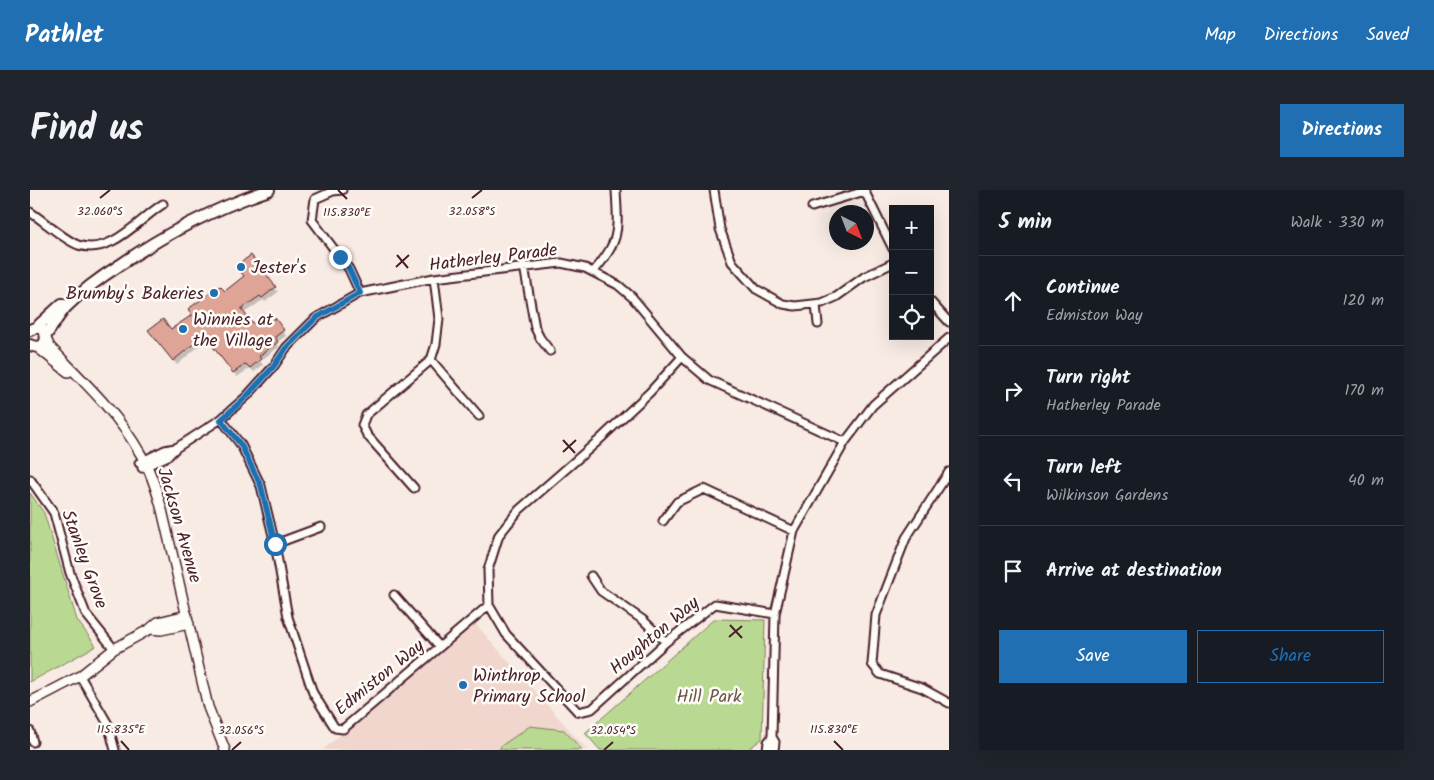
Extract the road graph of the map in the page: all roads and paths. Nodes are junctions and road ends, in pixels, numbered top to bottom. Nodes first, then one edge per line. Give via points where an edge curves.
1 (253, 190) edge
2 (269, 190) edge
3 (342, 190) edge
4 (616, 190) edge
5 (714, 190) edge
6 (864, 191) edge
7 (164, 204) dead end
8 (812, 207) dead end
9 (30, 212) edge
10 (889, 241) edge
11 (889, 265) edge
12 (524, 266) junction
13 (594, 271) junction
14 (434, 278) junction
15 (360, 293) junction
16 (816, 304) junction
17 (934, 305) edge
18 (949, 322) edge
19 (818, 324) dead end
20 (33, 329) edge
21 (46, 337) junction
22 (949, 338) edge
23 (33, 348) edge
24 (550, 352) dead end
25 (682, 357) junction
26 (431, 360) junction
27 (480, 416) dead end
28 (221, 420) junction
29 (845, 442) junction
30 (143, 464) junction
31 (949, 472) edge
32 (30, 479) edge
33 (414, 488) dead end
34 (663, 521) dead end
35 (321, 527) dead end
36 (794, 530) junction
37 (275, 544) junction
38 (591, 576) dead end
39 (394, 595) dead end
40 (489, 605) junction
41 (775, 614) junction
42 (185, 620) junction
43 (666, 642) junction
44 (440, 647) junction
45 (114, 649) junction
46 (80, 676) junction
47 (30, 702) edge
48 (949, 703) edge
49 (30, 731) edge
50 (772, 737) junction
51 (33, 742) dead end
52 (115, 750) edge
53 (219, 750) edge
54 (225, 750) edge
55 (767, 750) edge
56 (774, 750) edge

1 - 20 main road via 145,240 90,279
2 - 21 main road via 193,221 127,260 73,301
3 - 15 street via 315,199 312,220 349,269
4 - 13 street via 618,224 615,240
5 - 16 street via 720,229 732,262 756,289 783,304
6 - 8 street
6 - 10 street
7 - 9 street via 116,238 96,246 77,244
11 - 16 street via 836,297
12 - 13 street, Hatherley Parade via 561,263
12 - 14 street, Hatherley Parade
12 - 24 street via 535,328
13 - 25 street, Hatherley Parade via 632,297
14 - 15 street, Hatherley Parade
14 - 26 street via 439,318
15 - 28 street, Hatherley Parade via 316,318 286,348 247,396
16 - 19 street
17 - 18 street
20 - 21 main road via 42,330
21 - 23 main road via 43,344
21 - 30 street, Jackson Avenue via 50,347 117,418
22 - 29 street via 873,405
23 - 30 street, Jackson Avenue via 71,375 114,421
25 - 29 street, Hatherley Parade via 709,380
25 - 40 street, Houghton Way via 598,441 519,510 499,535 488,570
26 - 27 street
26 - 33 street via 366,414 362,425 367,435
28 - 30 street, Hatherley Parade
28 - 37 street, Edmiston Way via 241,445 261,486
29 - 36 street
30 - 42 street, Jackson Avenue
31 - 48 street via 906,538 876,615 872,664 880,674 922,688
32 - 45 street, Stanley Grove via 54,513 70,573 86,614
34 - 36 street via 677,502 704,489
35 - 37 street
36 - 41 street
37 - 44 street, Edmiston Way via 288,617 313,693 335,728 342,730
38 - 43 street via 601,591 643,620
39 - 44 street
40 - 43 street, Houghton Way via 506,634 578,712 592,709
40 - 44 street, Edmiston Way
41 - 43 street, Houghton Way via 715,604
41 - 50 street
42 - 45 street via 161,630 150,629
42 - 53 street, Jackson Avenue via 201,699
42 - 54 street, Jackson Avenue via 208,707
45 - 46 street
46 - 47 street
46 - 52 street via 108,724
49 - 51 street
50 - 55 street
50 - 56 street

